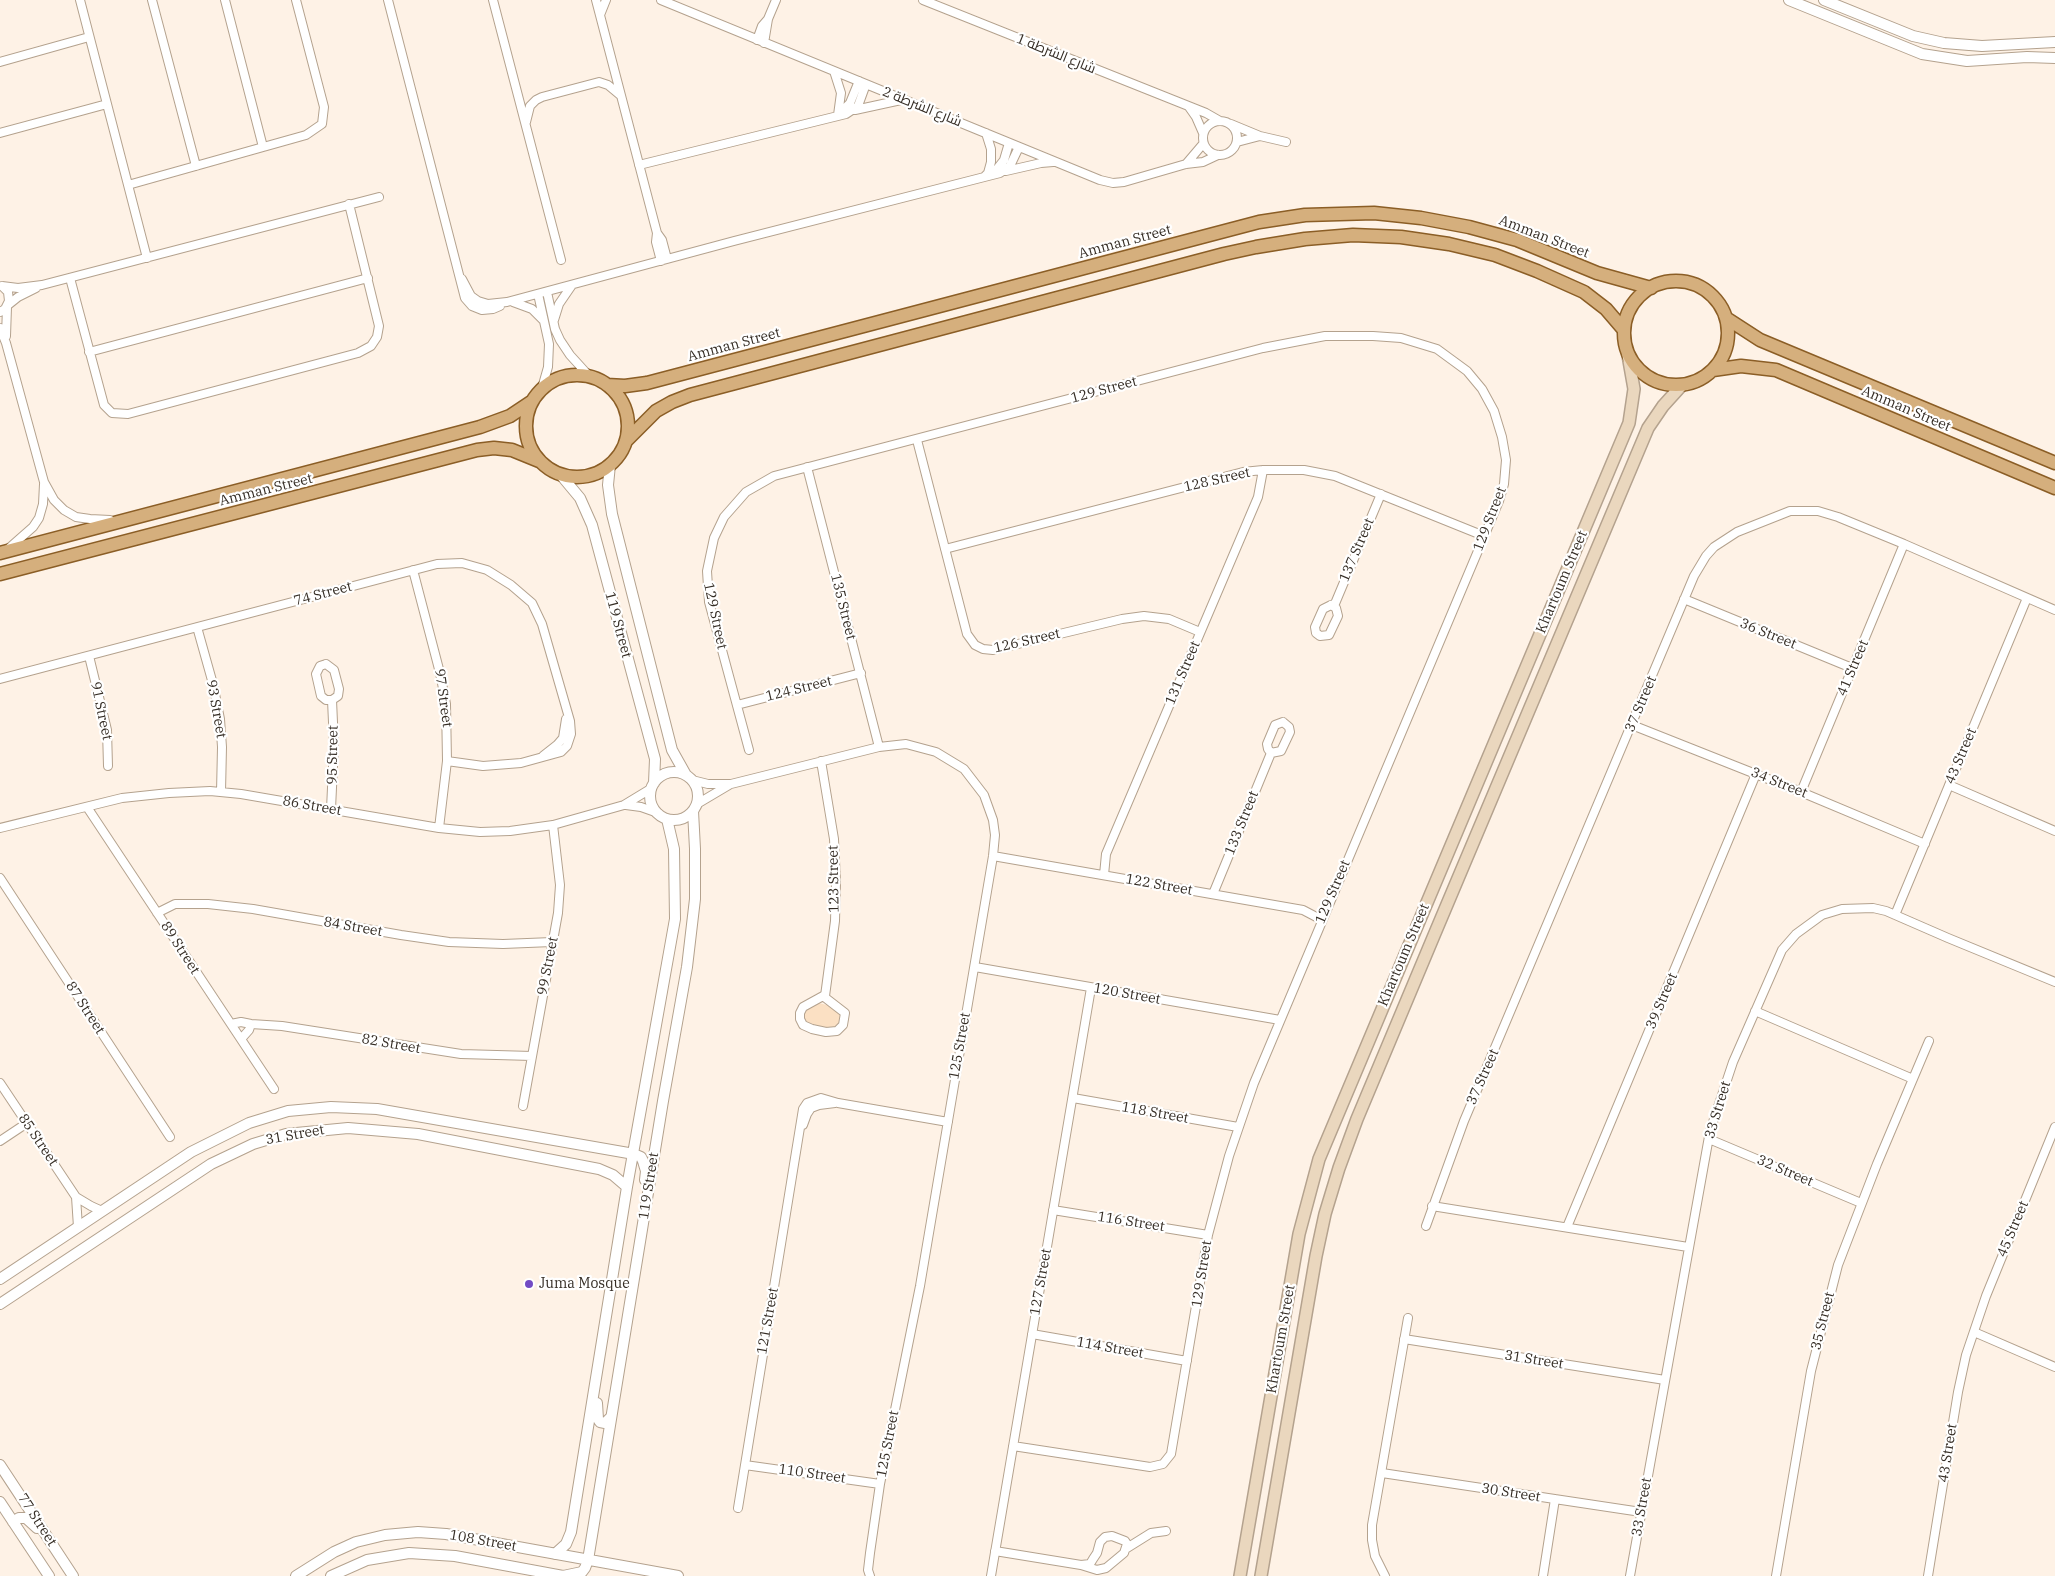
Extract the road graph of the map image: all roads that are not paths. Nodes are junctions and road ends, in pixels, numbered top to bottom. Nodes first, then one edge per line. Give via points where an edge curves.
1 (80, 0) edge
2 (152, 0) edge
3 (225, 0) edge
4 (296, 0) edge
5 (388, 0) edge
6 (493, 0) edge
7 (606, 0) edge
8 (661, 0) edge
9 (776, 0) edge
10 (923, 0) edge
11 (1789, 0) edge
12 (1824, 0) edge
13 (598, 5) edge
14 (89, 37) junction
15 (760, 41) junction
16 (2055, 42) edge
17 (2055, 58) edge
18 (0, 62) edge
19 (834, 71) junction
20 (863, 83) junction
21 (620, 95) junction
22 (906, 100) junction
23 (107, 104) junction
24 (1189, 107) junction
25 (854, 110) junction
26 (838, 115) junction
27 (1220, 121) junction
28 (525, 124) junction
29 (1231, 124) junction
30 (0, 133) edge
31 (986, 133) junction
32 (1203, 133) junction
33 (1260, 136) junction
34 (1237, 142) junction
35 (1286, 142) dead end
36 (1009, 143) junction
37 (1203, 144) junction
38 (263, 146) junction
39 (1019, 146) junction
40 (1218, 155) junction
41 (1058, 163) junction
42 (1186, 164) junction
43 (639, 165) junction
44 (196, 166) junction
45 (1004, 171) junction
46 (988, 176) junction
47 (128, 185) junction
48 (379, 197) dead end
49 (349, 204) junction
50 (147, 258) junction
51 (561, 260) dead end
52 (664, 260) junction
53 (70, 278) junction
54 (368, 278) junction
55 (1, 285) edge
56 (42, 285) junction
57 (572, 285) junction
58 (1651, 288) junction
59 (542, 293) junction
60 (509, 302) junction
61 (8, 306) junction
62 (0, 312) edge
63 (1726, 318) junction
64 (545, 322) junction
65 (554, 322) junction
66 (0, 328) edge
67 (1624, 330) junction
68 (6, 343) junction
69 (89, 352) junction
70 (1628, 355) junction
71 (1713, 370) junction
72 (590, 377) junction
73 (607, 385) junction
74 (1682, 385) junction
75 (542, 388) junction
76 (531, 402) junction
77 (627, 440) junction
78 (917, 440) junction
79 (539, 461) junction
80 (2055, 463) edge
81 (610, 465) junction
82 (808, 466) junction
83 (1263, 470) junction
84 (560, 474) junction
85 (44, 482) junction
86 (2055, 488) edge
87 (1381, 494) junction
88 (122, 520) junction
89 (1484, 536) junction
90 (1904, 544) junction
91 (945, 548) junction
92 (2, 552) edge
93 (414, 570) junction
94 (0, 574) edge
95 (2027, 598) junction
96 (1684, 599) junction
97 (1334, 606) dead end
98 (2055, 610) edge
99 (197, 628) junction
100 (1200, 632) junction
101 (89, 656) junction
102 (1852, 668) junction
103 (860, 673) junction
104 (0, 679) edge
105 (332, 700) junction
106 (737, 705) junction
107 (1632, 726) junction
108 (879, 747) junction
109 (749, 750) dead end
110 (1271, 752) dead end
111 (447, 761) junction
112 (821, 761) junction
113 (108, 766) dead end
114 (1756, 774) junction
115 (689, 777) junction
116 (731, 784) junction
117 (1949, 785) junction
118 (653, 786) junction
119 (221, 792) junction
120 (1801, 792) junction
121 (624, 805) junction
122 (87, 807) junction
123 (695, 808) junction
124 (330, 810) junction
125 (662, 816) junction
126 (553, 825) junction
127 (0, 828) edge
128 (439, 828) junction
129 (2055, 831) edge
130 (1925, 844) junction
131 (993, 856) junction
132 (1104, 876) junction
133 (0, 878) edge
134 (1213, 894) junction
135 (157, 913) junction
136 (1895, 915) junction
137 (1322, 920) junction
138 (552, 942) junction
139 (974, 967) junction
140 (2055, 982) edge
141 (1091, 988) junction
142 (825, 996) junction
143 (1755, 1011) junction
144 (1280, 1020) junction
145 (231, 1024) junction
146 (251, 1024) junction
147 (241, 1039) junction
148 (1929, 1042) dead end
149 (532, 1056) junction
150 (1913, 1079) junction
151 (0, 1083) edge
152 (274, 1089) dead end
153 (1072, 1098) junction
154 (522, 1106) dead end
155 (948, 1122) junction
156 (27, 1123) junction
157 (461, 1123) junction
158 (1238, 1127) junction
159 (2055, 1127) edge
160 (397, 1131) junction
161 (170, 1137) dead end
162 (1709, 1139) junction
163 (0, 1141) edge
164 (634, 1154) junction
165 (627, 1187) junction
166 (76, 1197) junction
167 (1861, 1203) junction
168 (646, 1206) junction
169 (1432, 1206) junction
170 (1053, 1210) junction
171 (102, 1211) junction
172 (1426, 1226) dead end
173 (78, 1227) junction
174 (1567, 1228) junction
175 (1208, 1235) junction
176 (1688, 1247) junction
177 (0, 1279) edge
178 (0, 1304) edge
179 (1408, 1318) dead end
180 (1974, 1332) junction
181 (1032, 1334) junction
182 (1404, 1339) junction
183 (1187, 1361) junction
184 (2055, 1367) edge
185 (597, 1377) junction
186 (1665, 1380) junction
187 (611, 1417) junction
188 (1013, 1446) junction
189 (745, 1464) junction
190 (0, 1465) edge
191 (1382, 1473) junction
192 (880, 1484) junction
193 (1555, 1499) junction
194 (0, 1502) edge
195 (738, 1508) dead end
196 (1641, 1512) junction
197 (13, 1522) junction
198 (1166, 1531) dead end
199 (50, 1541) junction
200 (1127, 1548) junction
201 (995, 1551) junction
202 (556, 1554) junction
203 (588, 1560) junction
204 (1081, 1566) junction
205 (867, 1574) edge
206 (49, 1576) edge
207 (73, 1576) edge
208 (296, 1576) edge
209 (331, 1576) edge
210 (563, 1576) edge
211 (678, 1576) edge
212 (991, 1576) edge
213 (1240, 1576) edge
214 (1261, 1576) edge
215 (1385, 1576) edge
216 (1543, 1576) edge
217 (1630, 1576) edge
218 (1776, 1576) edge
219 (1928, 1576) edge

1 - 14 street
2 - 44 street
3 - 38 street
4 - 38 street via 324,107 323,120 318,128 306,135
5 - 60 street via 462,278 471,296 478,301 488,304
6 - 28 street
7 - 13 street
8 - 15 street, شارع الشرطة 2
9 - 15 street
10 - 24 street, شارع الشرطة 1
11 - 17 street via 1922,54 1967,61
12 - 16 street via 1913,36 1944,43 1982,46
13 - 21 street
14 - 18 street
14 - 23 street
15 - 19 street, شارع الشرطة 2
19 - 20 street, شارع الشرطة 2
19 - 26 street via 841,92
20 - 22 street, شارع الشرطة 2
20 - 25 street via 861,100
20 - 26 street
21 - 28 street via 599,82 542,97 530,106
21 - 43 street
22 - 25 street
22 - 31 street, شارع الشرطة 2
23 - 30 street
23 - 47 street
24 - 27 street, شارع الشرطة 1
24 - 32 street
25 - 26 street
26 - 43 street
27 - 29 street
27 - 32 street via 1208,125
28 - 51 street
29 - 33 street
29 - 34 street via 1237,132
31 - 36 street, شارع الشرطة 2
31 - 46 street via 991,149
32 - 37 street
33 - 34 street
33 - 35 street
34 - 40 street via 1232,151
36 - 39 street, شارع الشرطة 2
36 - 46 street via 1001,166
37 - 40 street via 1209,152
37 - 42 street
38 - 44 street
39 - 41 street, شارع الشرطة 2
39 - 45 street via 1013,161
40 - 42 street, شارع الشرطة 2 via 1203,162
41 - 42 street, شارع الشرطة 2 via 1113,183
41 - 45 street
43 - 52 street via 657,233 656,242
44 - 47 street
45 - 46 street
46 - 52 street
47 - 50 street
48 - 49 street
49 - 50 street
49 - 54 street
50 - 53 street
52 - 57 street
53 - 56 street
53 - 69 street
54 - 69 street
54 - 69 street via 379,326 377,337 358,353 128,414 112,412 104,406
55 - 56 street via 18,288
55 - 61 street via 8,292
56 - 61 street
57 - 59 street
57 - 65 street via 559,304
58 - 63 main road via 1676,281 1695,285 1712,296
58 - 67 main road via 1632,305
58 - 73 main road, Amman Street via 1597,273 1517,240 1469,227 1374,213 1305,215 1259,222 647,384
59 - 60 street
59 - 64 street
59 - 65 street
60 - 64 street via 532,309
61 - 62 street
61 - 68 street
63 - 71 main road via 1726,345
63 - 80 main road, Amman Street via 1760,340
64 - 75 street via 549,355
65 - 72 street via 560,340
66 - 68 street
67 - 70 main road
67 - 77 main road via 1606,309 1584,292 1495,255 1401,237 1353,235 1305,239 1224,254 690,395 656,411
68 - 85 street
70 - 74 main road via 1645,375 1663,383
70 - 213 main road, Khartoum Street via 1634,388 1629,423 1319,1159 1299,1234
71 - 74 main road via 1694,382
71 - 86 main road, Amman Street via 1741,366 1776,370
72 - 73 main road
72 - 75 main road via 565,376
73 - 77 main road via 623,404
74 - 214 main road, Khartoum Street via 1662,406 1648,428 1339,1168 1316,1256
75 - 76 main road
76 - 79 main road via 526,433
76 - 88 main road, Amman Street via 490,424
77 - 81 main road
78 - 82 street, 129 Street
78 - 89 street, 129 Street via 1286,342 1342,336 1401,338 1437,349 1459,363 1482,389 1494,411 1504,449 1505,472 1499,501
78 - 91 street, 126 Street
79 - 84 main road
79 - 94 main road, Amman Street via 512,450 477,450
81 - 84 main road via 581,477
81 - 115 street, 119 Street via 608,485 612,514 672,750
82 - 103 street, 135 Street
82 - 106 street, 129 Street via 774,476 746,492 724,517 710,548 709,602
83 - 87 street, 128 Street via 1316,472
83 - 91 street, 128 Street via 1244,472
83 - 100 street, 131 Street via 1258,497
84 - 118 street, 119 Street via 580,498 592,525 655,759
85 - 88 street via 54,500 70,514 90,519
85 - 92 street via 39,518 33,528
87 - 89 street, 128 Street
87 - 97 street, 137 Street
88 - 92 main road, Amman Street
89 - 137 street, 129 Street
90 - 95 street, 37 Street
90 - 96 street, 37 Street via 1826,513 1790,511 1721,541 1700,566
90 - 102 street, 41 Street
91 - 100 street, 126 Street via 967,634 975,645 983,649 992,650 1144,616 1169,619
93 - 99 street, 74 Street
93 - 111 street, 97 Street via 443,688
93 - 111 street, 74 Street via 445,563 470,565 486,570 526,596 537,611 571,729 569,743 561,752 521,763 496,766
95 - 98 street, 37 Street
95 - 117 street, 43 Street
96 - 102 street, 36 Street
96 - 107 street, 37 Street
99 - 101 street, 74 Street
99 - 119 street, 93 Street via 220,719
100 - 132 street, 131 Street via 1106,854
101 - 104 street, 74 Street
101 - 113 street, 91 Street via 107,730
102 - 120 street, 41 Street
103 - 106 street, 124 Street
103 - 108 street, 135 Street
105 - 105 street, 95 Street via 338,696 339,689 334,670 323,664 318,668 316,677 321,696
105 - 124 street, 95 Street via 334,745
106 - 109 street, 129 Street
107 - 114 street, 34 Street
107 - 169 street, 37 Street via 1464,1121
108 - 112 street, 125 Street
108 - 131 street, 125 Street via 906,744 926,748 946,756 964,769 988,804 995,835
110 - 134 street, 133 Street
111 - 128 street, 97 Street
112 - 116 street, 125 Street
112 - 142 street, 123 Street via 834,839 836,882 835,921
114 - 120 street, 34 Street
114 - 174 street, 39 Street
115 - 116 street, 125 Street via 708,784
115 - 118 street via 672,772 659,778
115 - 123 street via 698,791
116 - 123 street, 125 Street
117 - 129 street
117 - 130 street, 43 Street
118 - 121 street, 86 Street
118 - 125 street via 651,799
119 - 122 street, 86 Street via 146,795
119 - 124 street, 86 Street
120 - 130 street, 34 Street
121 - 125 street, 86 Street via 641,807
121 - 126 street, 86 Street
122 - 127 street, 86 Street
122 - 135 street, 89 Street
123 - 125 street via 681,819
123 - 168 street, 119 Street via 693,924
124 - 128 street, 86 Street
125 - 164 street, 119 Street via 674,849 675,919
126 - 128 street, 86 Street via 495,832
126 - 138 street, 99 Street via 560,885
130 - 136 street, 43 Street
131 - 132 street, 122 Street
131 - 139 street, 125 Street
132 - 134 street, 122 Street
133 - 161 street, 87 Street
134 - 137 street, 122 Street via 1303,910
135 - 138 street, 84 Street via 175,904 208,904 252,908 441,941
135 - 145 street, 89 Street
136 - 140 street, 33 Street
136 - 143 street, 33 Street via 1873,908 1852,908 1832,911 1812,921 1782,950
137 - 144 street, 129 Street
138 - 149 street, 99 Street
139 - 141 street, 120 Street
139 - 155 street, 125 Street
141 - 144 street, 120 Street
141 - 153 street, 127 Street
142 - 142 street via 803,1006 800,1019 806,1027 833,1032 843,1025 845,1013
143 - 150 street
143 - 162 street, 33 Street via 1724,1087
144 - 158 street, 129 Street
145 - 146 street, 82 Street
145 - 147 street, 89 Street
146 - 147 street
146 - 149 street, 82 Street via 282,1026 432,1051
147 - 152 street, 89 Street
148 - 150 street, 35 Street
149 - 154 street, 99 Street
150 - 167 street, 35 Street
151 - 156 street, 85 Street
153 - 158 street, 118 Street
153 - 170 street, 127 Street
155 - 189 street, 121 Street via 838,1103 819,1105 807,1114 799,1134
155 - 192 street, 125 Street via 920,1286
156 - 163 street
156 - 166 street, 85 Street
157 - 160 street via 462,1131 457,1136 410,1129
157 - 164 street, 31 Street
157 - 171 street, 31 Street via 377,1109 331,1107 288,1111 249,1123 210,1141
158 - 175 street, 129 Street
159 - 180 street, 45 Street via 1989,1287
160 - 165 street, 31 Street via 599,1169 614,1175
160 - 178 street, 31 Street via 348,1128 302,1131 239,1150 211,1164
162 - 167 street, 32 Street
162 - 176 street, 33 Street
164 - 165 street, 119 Street
164 - 168 street via 641,1157 645,1166 643,1191
165 - 185 street, 119 Street
166 - 171 street, 85 Street
166 - 173 street, 85 Street
167 - 218 street, 35 Street via 1838,1265 1816,1347
168 - 187 street, 119 Street
169 - 172 street, 37 Street
169 - 174 street
170 - 175 street, 116 Street
170 - 181 street, 127 Street
171 - 173 street, 31 Street
173 - 177 street, 31 Street
174 - 176 street
175 - 183 street, 129 Street
176 - 186 street, 33 Street
179 - 182 street
180 - 184 street
180 - 219 street, 43 Street via 1958,1392
181 - 183 street, 114 Street
181 - 188 street, 127 Street
182 - 186 street, 31 Street
182 - 191 street
183 - 188 street, 129 Street via 1172,1449 1164,1464 1150,1467
185 - 187 street via 598,1419 603,1423
185 - 202 street, 119 Street via 571,1532 566,1544
186 - 196 street, 33 Street
187 - 203 street, 119 Street
188 - 201 street, 127 Street
189 - 192 street, 110 Street
189 - 195 street, 121 Street
190 - 199 street, 77 Street
191 - 193 street, 30 Street
191 - 215 street via 1372,1532 1376,1556
192 - 205 street, 125 Street
193 - 196 street, 30 Street
193 - 216 street
194 - 197 street, 77 Street
196 - 217 street, 33 Street
197 - 199 street via 19,1518 29,1519
197 - 206 street, 77 Street
198 - 200 street via 1151,1533
199 - 207 street, 77 Street
200 - 204 street via 1106,1568 1093,1570
200 - 204 street via 1125,1541 1105,1537 1090,1564
201 - 204 street
201 - 212 street, 127 Street
202 - 203 street, 108 Street
202 - 208 street, 108 Street via 446,1534 402,1533 350,1544
203 - 210 street via 582,1572
203 - 211 street, 108 Street
209 - 210 street, 108 Street via 367,1560 409,1553 455,1556

